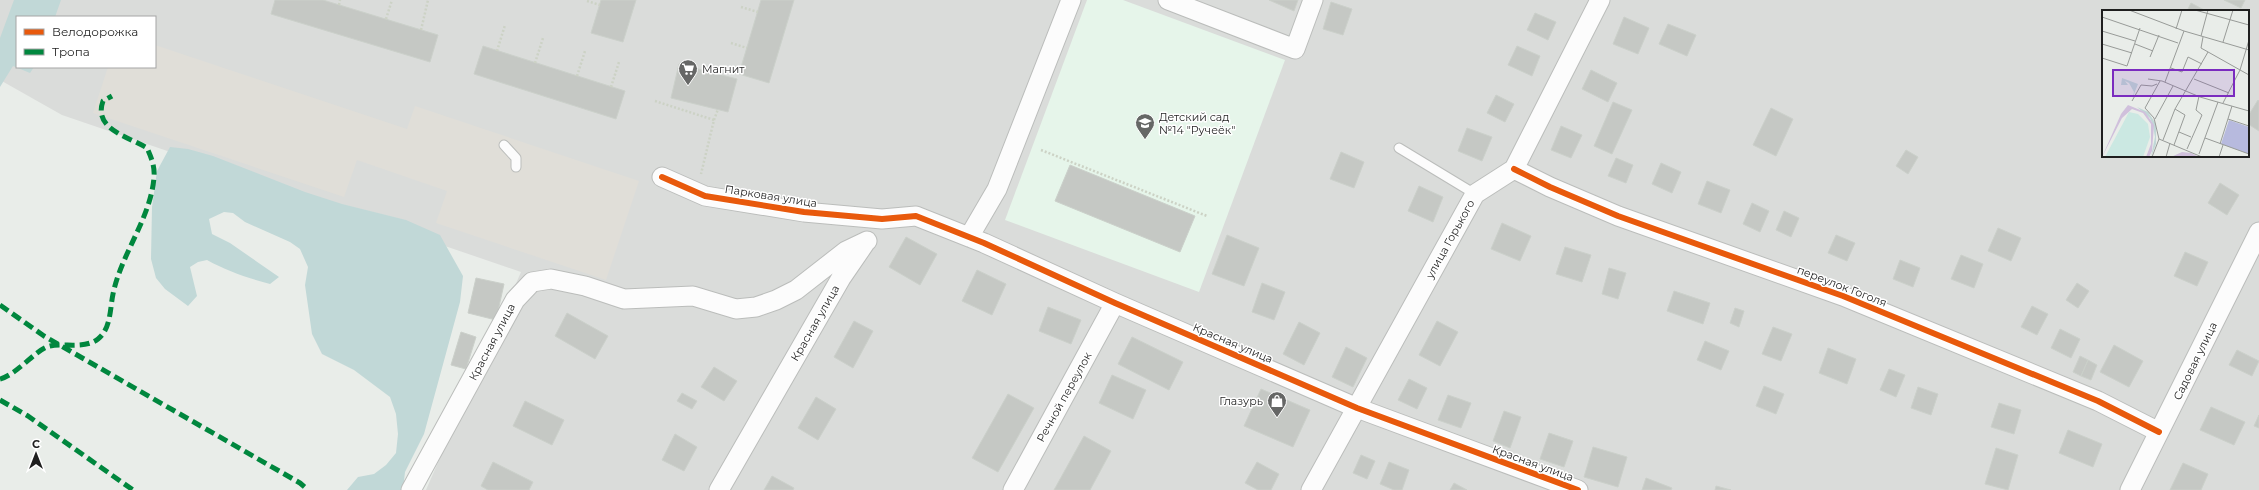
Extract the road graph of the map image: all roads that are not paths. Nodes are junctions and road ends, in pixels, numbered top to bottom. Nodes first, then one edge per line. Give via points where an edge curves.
1 (1071, 0) edge
2 (1168, 0) edge
3 (1313, 0) edge
4 (1600, 0) edge
5 (504, 145) dead end
6 (1399, 148) dead end
7 (516, 167) dead end
8 (1514, 169) junction
9 (662, 177) dead end
10 (1475, 194) junction
11 (882, 220) junction
12 (2259, 232) edge
13 (969, 237) junction
14 (867, 241) junction
15 (1115, 303) junction
16 (1357, 408) junction
17 (2159, 432) junction
18 (411, 490) edge
19 (719, 490) edge
20 (1013, 490) edge
21 (1311, 490) edge
22 (1578, 490) edge
23 (2130, 490) edge

1 - 13 street via 997,189
2 - 3 street via 1295,49
4 - 8 street
5 - 7 lane via 516,158
6 - 10 lane
8 - 10 street, улица Горького
8 - 17 street, переулок Гоголя via 1618,216 1843,296 2098,401
9 - 11 street, Парковая улица via 705,196 804,212
10 - 16 street, улица Горького
11 - 13 street, Красная улица via 916,216
11 - 14 street, Красная улица
12 - 17 street, Садовая улица
13 - 15 street, Красная улица
14 - 18 street, Красная улица via 846,251 796,290 756,307 736,309 693,296 624,299 585,286 551,279 532,282 515,300
14 - 19 street, Красная улица via 841,278
15 - 16 street, Красная улица
15 - 20 street, Речной переулок
16 - 21 street, улица Горького
16 - 22 street, Красная улица
17 - 23 street, Садовая улица

